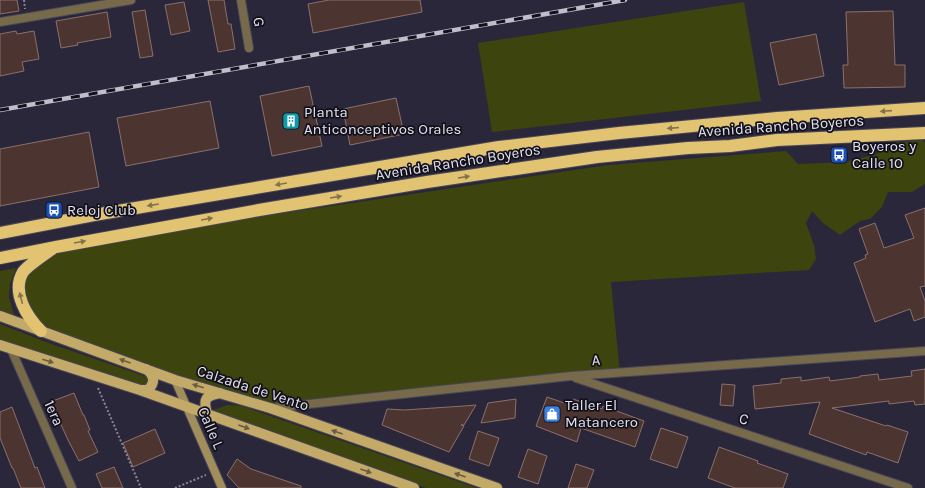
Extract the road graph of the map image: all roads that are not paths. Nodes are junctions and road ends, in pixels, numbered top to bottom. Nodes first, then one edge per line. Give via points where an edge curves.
1 (131, 0) edge
2 (241, 0) edge
3 (0, 22) edge
4 (249, 48) dead end
5 (925, 108) edge
6 (925, 133) edge
7 (0, 233) edge
8 (56, 246) junction
9 (1, 257) edge
10 (0, 316) edge
11 (40, 331) junction
12 (0, 345) edge
13 (11, 349) junction
14 (925, 351) edge
15 (146, 369) junction
16 (571, 376) junction
17 (175, 380) junction
18 (140, 390) junction
19 (220, 393) junction
20 (187, 407) junction
21 (270, 408) junction
22 (207, 414) junction
23 (72, 488) edge
24 (222, 488) edge
25 (414, 488) edge
26 (497, 488) edge
27 (908, 488) edge

1 - 3 street
2 - 4 street, G
5 -> 7 highway, Avenida Rancho Boyeros via 619,132 498,147
8 -> 6 highway, Avenida Rancho Boyeros via 427,182 597,157 777,140
8 - 9 highway, Avenida Rancho Boyeros
11 -> 8 highway via 24,310 19,295 20,282 27,267
10 - 11 main road, Calzada de Vento
15 -> 11 main road, Calzada de Vento
12 - 13 main road
13 -> 18 main road
13 - 23 street, 1era
14 - 16 street, A
15 - 17 main road, Calzada de Vento
15 - 18 main road via 153,376 152,384 148,390
16 - 21 street, A
16 - 27 street, C
19 -> 17 main road, Calzada de Vento
17 - 20 street, Calle L
18 - 20 main road
19 - 21 main road, Calzada de Vento
19 - 22 main road via 208,396 205,400
20 - 22 main road
20 - 24 street, Calle L
26 -> 21 main road, Calzada de Vento
22 -> 25 main road

